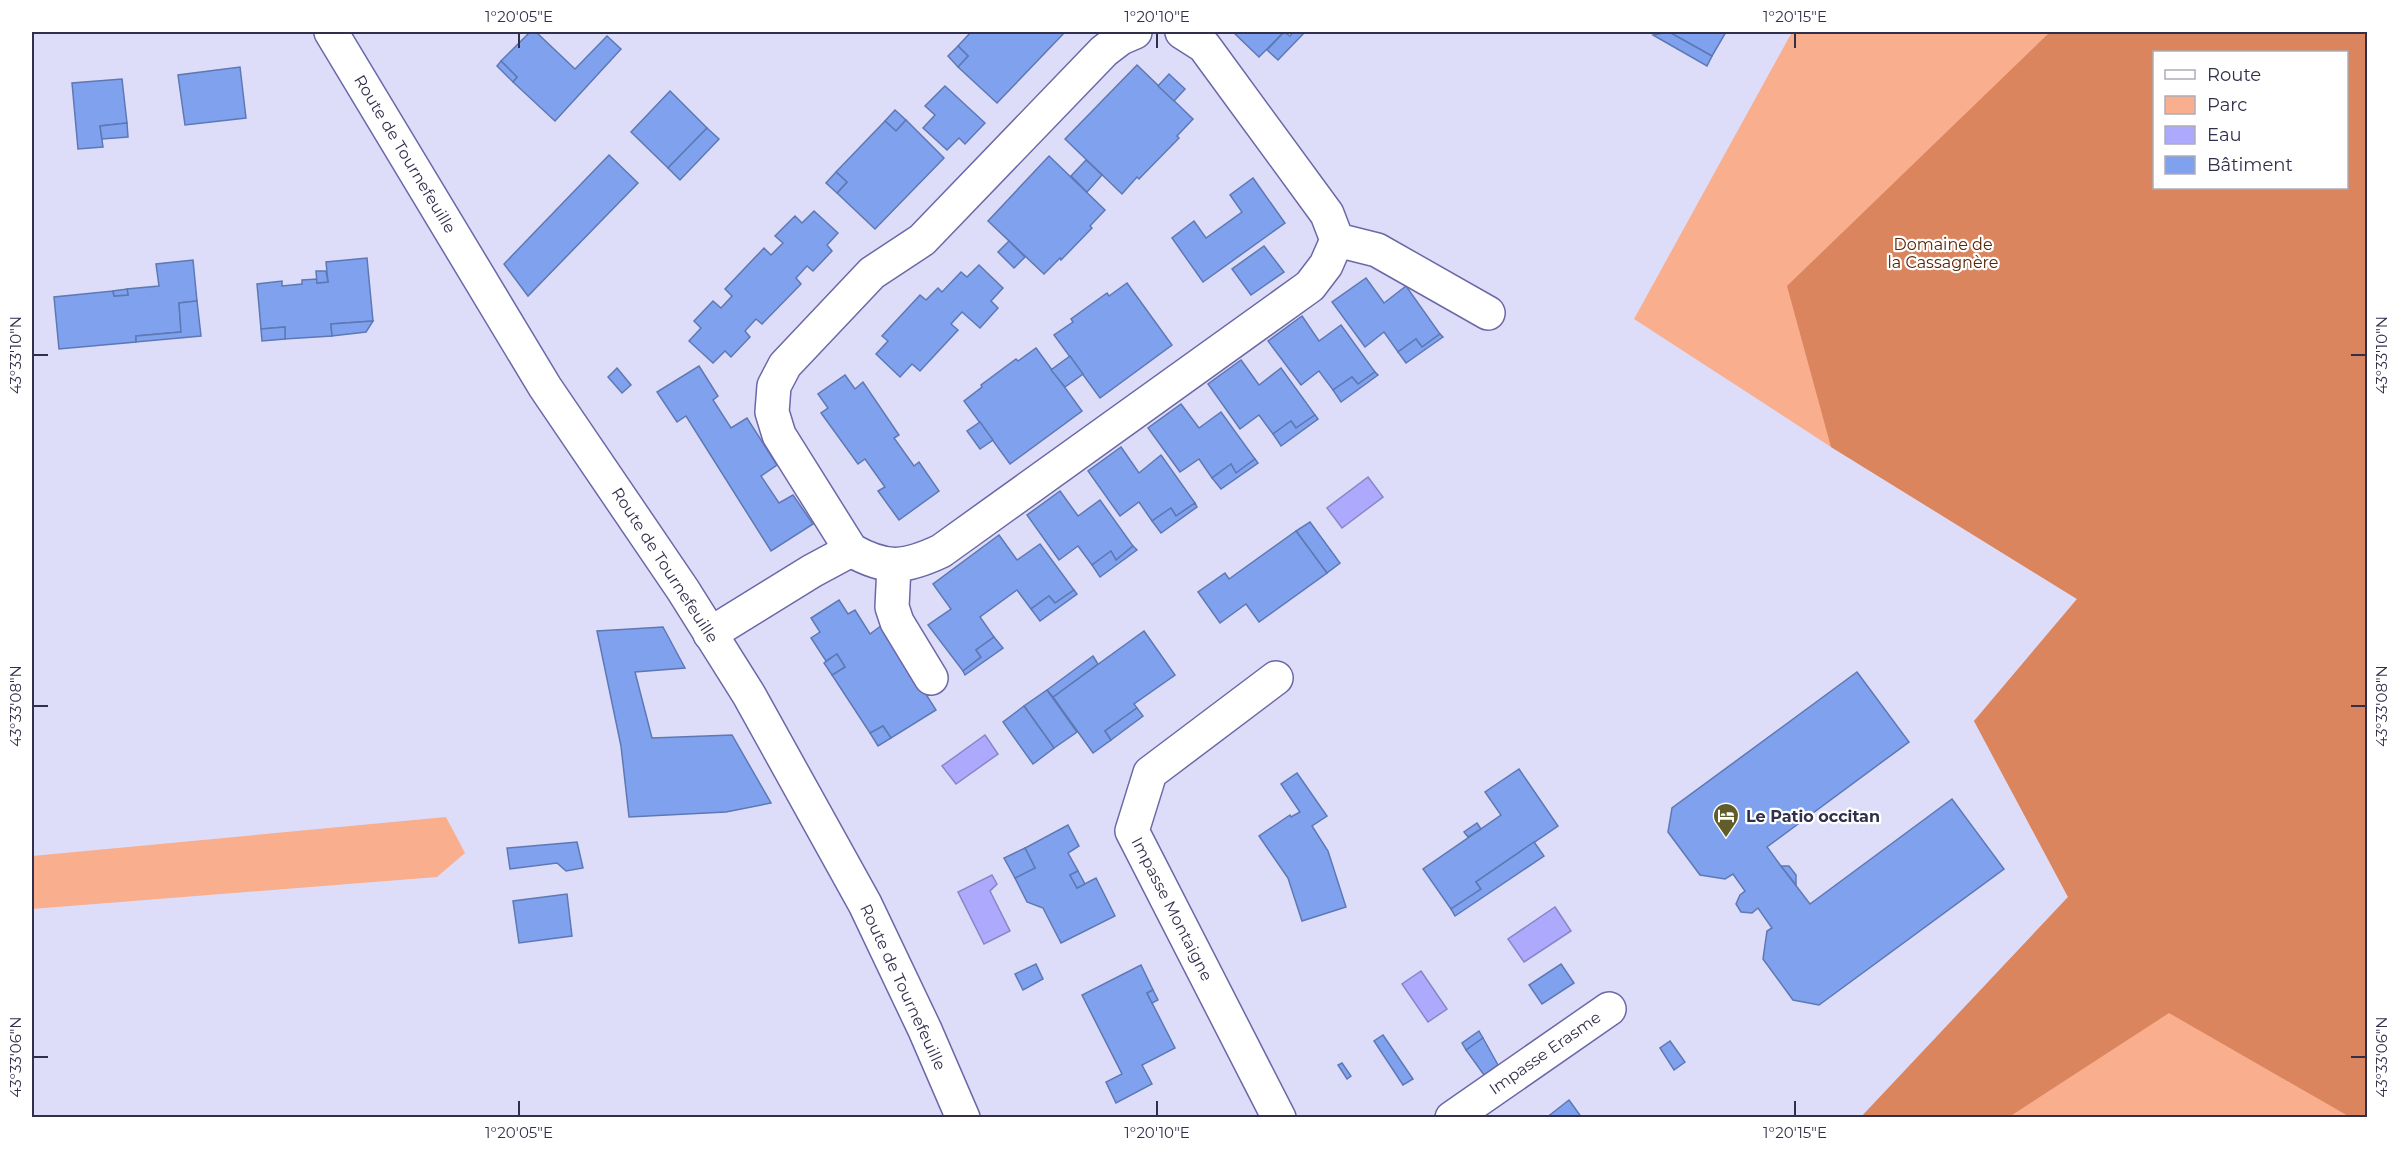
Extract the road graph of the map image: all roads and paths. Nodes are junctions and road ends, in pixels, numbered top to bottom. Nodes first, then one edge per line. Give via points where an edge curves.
1 (332, 32) edge
2 (1135, 32) edge
3 (1182, 32) edge
4 (1337, 240) junction
5 (1488, 313) dead end
6 (851, 550) junction
7 (894, 566) junction
8 (710, 634) junction
9 (932, 678) dead end
10 (1276, 678) dead end
11 (1609, 1009) dead end
12 (963, 1118) edge
13 (1279, 1118) edge
14 (1452, 1118) edge

1 - 8 street, Route de Tournefeuille via 545,387
2 - 6 street via 1104,51 922,240 872,273 784,365 774,386 772,412 780,435
3 - 4 street via 1204,46 1327,214
4 - 5 street via 1377,250
4 - 7 street via 1326,266 1310,286 941,551 918,562
6 - 7 street via 869,561
6 - 8 street
7 - 9 street via 892,607 897,622
8 - 12 street, Route de Tournefeuille via 755,705 865,904
10 - 13 street, Impasse Montaigne via 1150,773 1132,831
11 - 14 street, Impasse Erasme

